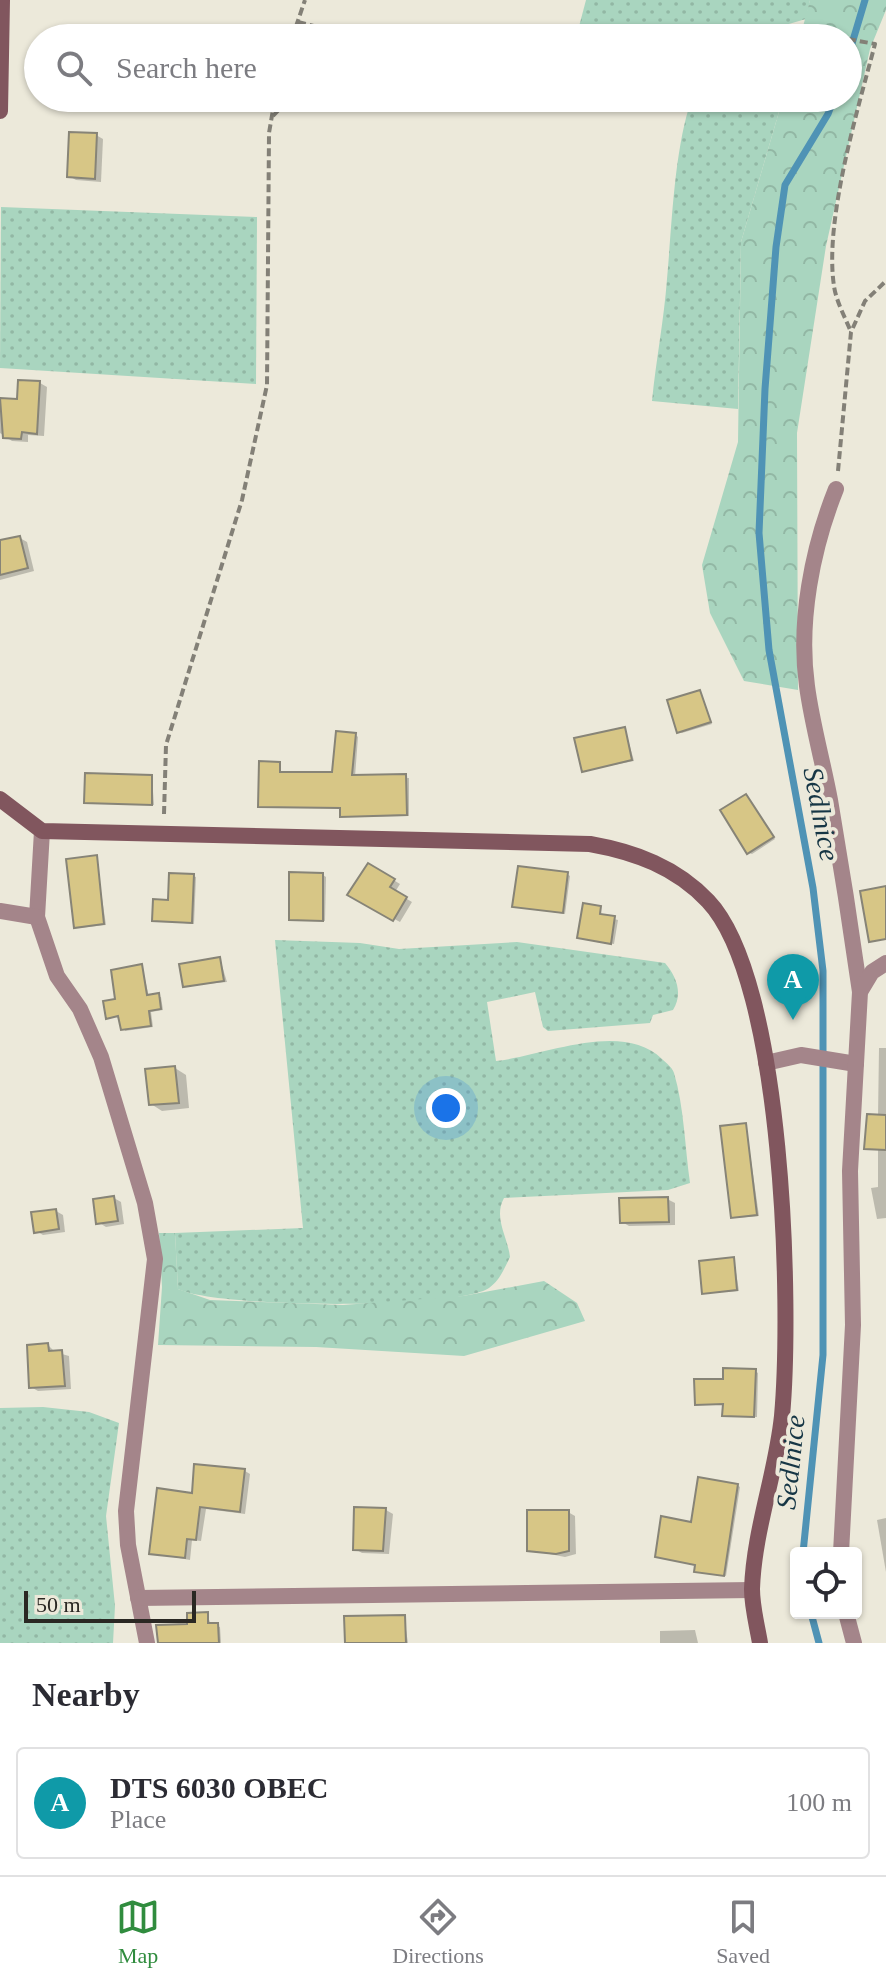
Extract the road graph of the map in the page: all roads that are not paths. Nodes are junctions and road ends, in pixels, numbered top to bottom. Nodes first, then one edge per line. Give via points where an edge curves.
1 (2, 0) edge
2 (0, 111) edge
3 (836, 489) road end
4 (0, 799) edge
5 (42, 831) junction
6 (0, 911) edge
7 (37, 917) junction
8 (886, 963) edge
9 (860, 992) junction
10 (849, 1062) junction
11 (766, 1063) junction
12 (841, 1547) edge
13 (752, 1590) junction
14 (138, 1598) junction
15 (848, 1619) edge
16 (147, 1643) edge
17 (760, 1643) edge
18 (854, 1643) edge

1 - 2 street
3 - 9 street via 813,572 806,625 807,687
4 - 5 street
5 - 7 street
5 - 11 street via 590,844 649,858 691,886 725,923 744,967
6 - 7 street
7 - 14 street via 57,976 80,1009 101,1057 152,1235 155,1281 127,1478 128,1545
8 - 9 street via 872,972
9 - 10 street
10 - 11 street via 801,1055
10 - 12 street via 853,1325
11 - 13 street via 782,1205 784,1376 777,1450
13 - 14 street
13 - 17 street
14 - 16 street
15 - 18 street

